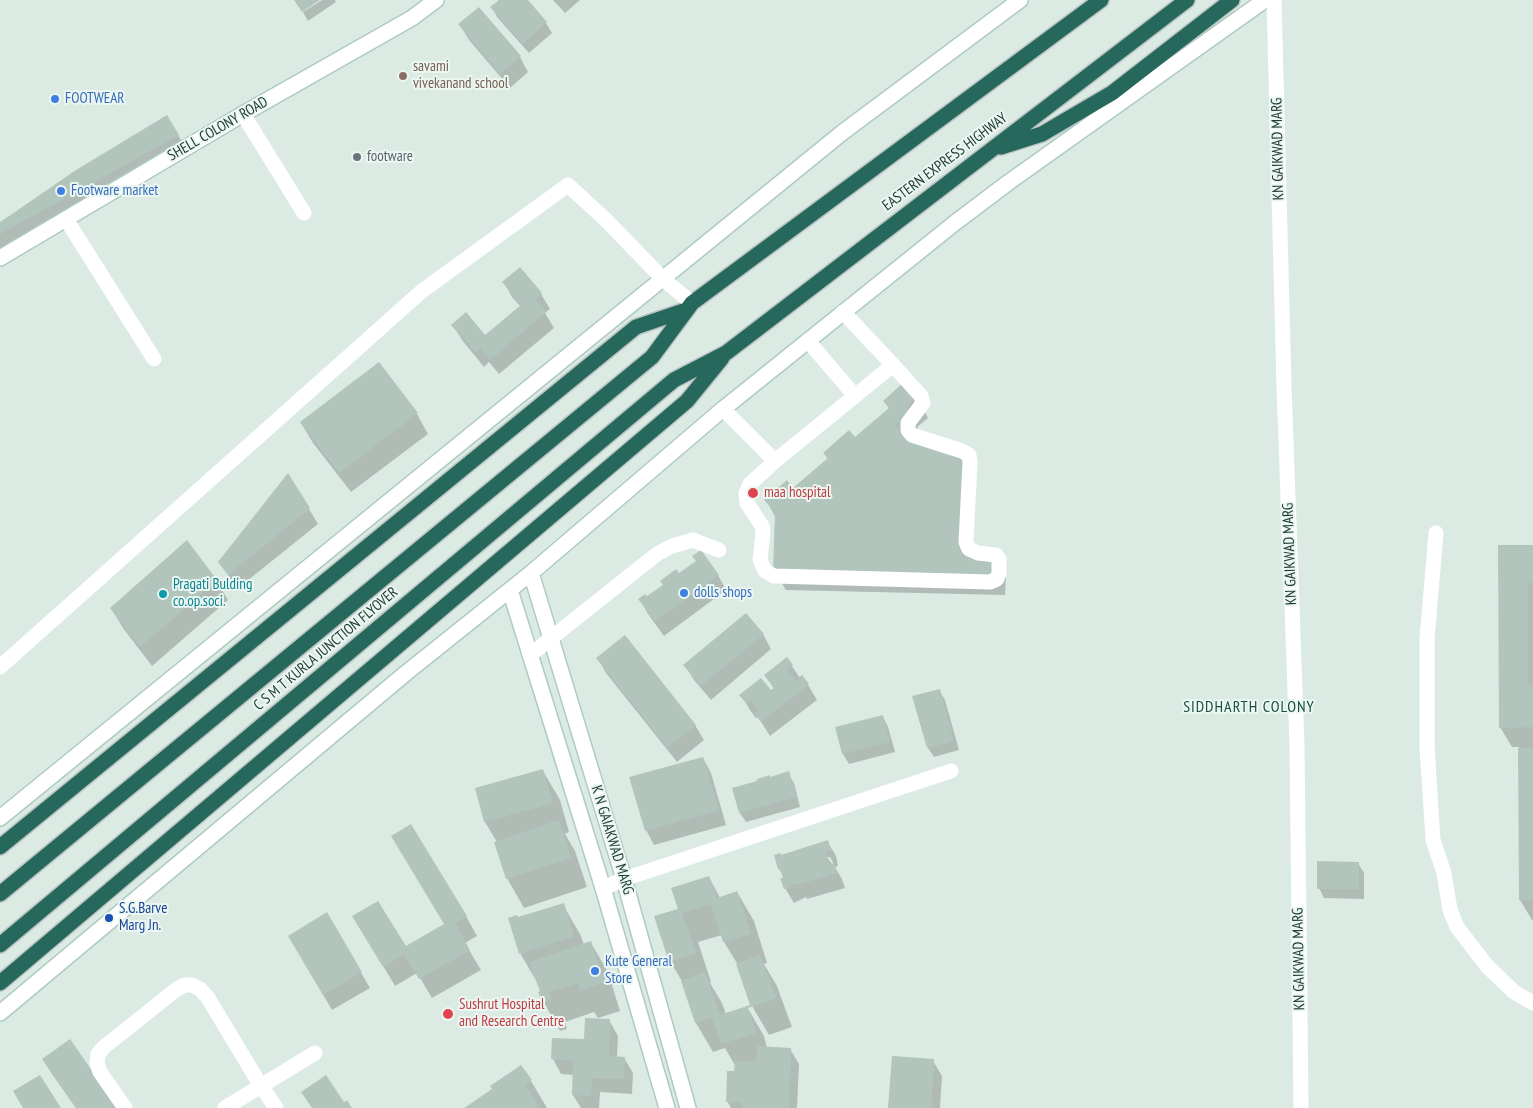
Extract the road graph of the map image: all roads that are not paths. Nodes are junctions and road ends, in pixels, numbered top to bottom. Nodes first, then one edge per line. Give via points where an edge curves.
1 (436, 0) edge
2 (1020, 0) edge
3 (1101, 0) edge
4 (1187, 0) edge
5 (1232, 0) edge
6 (1265, 0) edge
7 (1274, 0) edge
8 (243, 114) junction
9 (991, 150) junction
10 (304, 213) dead end
11 (66, 219) junction
12 (0, 258) edge
13 (663, 279) junction
14 (689, 306) junction
15 (843, 312) junction
16 (808, 341) junction
17 (726, 353) junction
18 (154, 359) dead end
19 (894, 365) junction
20 (855, 396) junction
21 (723, 409) junction
22 (775, 461) junction
23 (1436, 533) dead end
24 (719, 550) dead end
25 (531, 573) junction
26 (510, 590) junction
27 (551, 638) junction
28 (530, 655) junction
29 (0, 667) edge
30 (951, 771) dead end
31 (597, 790) junction
32 (574, 796) junction
33 (0, 818) edge
34 (0, 847) edge
35 (624, 879) junction
36 (603, 888) junction
37 (0, 894) edge
38 (0, 945) edge
39 (0, 982) edge
40 (1533, 1003) edge
41 (0, 1013) edge
42 (315, 1053) dead end
43 (261, 1086) junction
44 (125, 1108) edge
45 (225, 1108) edge
46 (276, 1108) edge
47 (666, 1108) edge
48 (688, 1108) edge
49 (1301, 1108) edge

1 - 8 street, SHELL COLONY ROAD via 412,18
2 - 13 street via 843,132
3 - 14 highway
4 - 9 highway, EASTERN EXPRESS HIGHWAY
5 - 9 highway via 1112,93 1042,134
6 - 15 street via 1010,182
7 - 49 street, KN GAIKWAD MARG via 1297,745
8 - 10 street
8 - 11 street, SHELL COLONY ROAD
9 - 17 highway, EASTERN EXPRESS HIGHWAY
11 - 12 street, SHELL COLONY ROAD
11 - 18 street
13 - 14 street
13 - 29 street via 608,221 568,185 422,291
13 - 33 street
14 - 34 highway via 636,327
14 - 37 highway, C S M T KURLA JUNCTION FLYOVER via 652,357
15 - 16 street
15 - 19 street
16 - 20 street
16 - 21 street
17 - 38 highway, C S M T KURLA JUNCTION FLYOVER via 674,380
17 - 39 highway via 687,401
19 - 20 street
19 - 22 street via 921,396 923,404 908,423 912,435 969,455 966,542 969,550 996,555 999,559 997,579 990,582 774,576 765,571 760,560 762,526 747,503 746,493 750,484
20 - 22 street
21 - 22 street
21 - 25 street
23 - 40 street via 1427,639 1427,747 1433,840 1457,927 1487,966 1514,992
24 - 27 street via 693,540 672,546 657,554
25 - 26 street
25 - 27 street, K N GAIAKWAD MARG
26 - 28 street, K N GAIAKWAD MARG
26 - 41 street via 406,673
27 - 28 street
27 - 31 street, K N GAIAKWAD MARG
28 - 32 street, K N GAIAKWAD MARG
30 - 35 street
31 - 32 street
31 - 35 street, K N GAIAKWAD MARG
32 - 36 street, K N GAIAKWAD MARG
35 - 36 street
35 - 48 street, K N GAIAKWAD MARG
36 - 47 street, K N GAIAKWAD MARG
42 - 43 street
43 - 44 street via 208,998 200,989 185,985 98,1054 96,1063 100,1072
43 - 45 street
43 - 46 street

